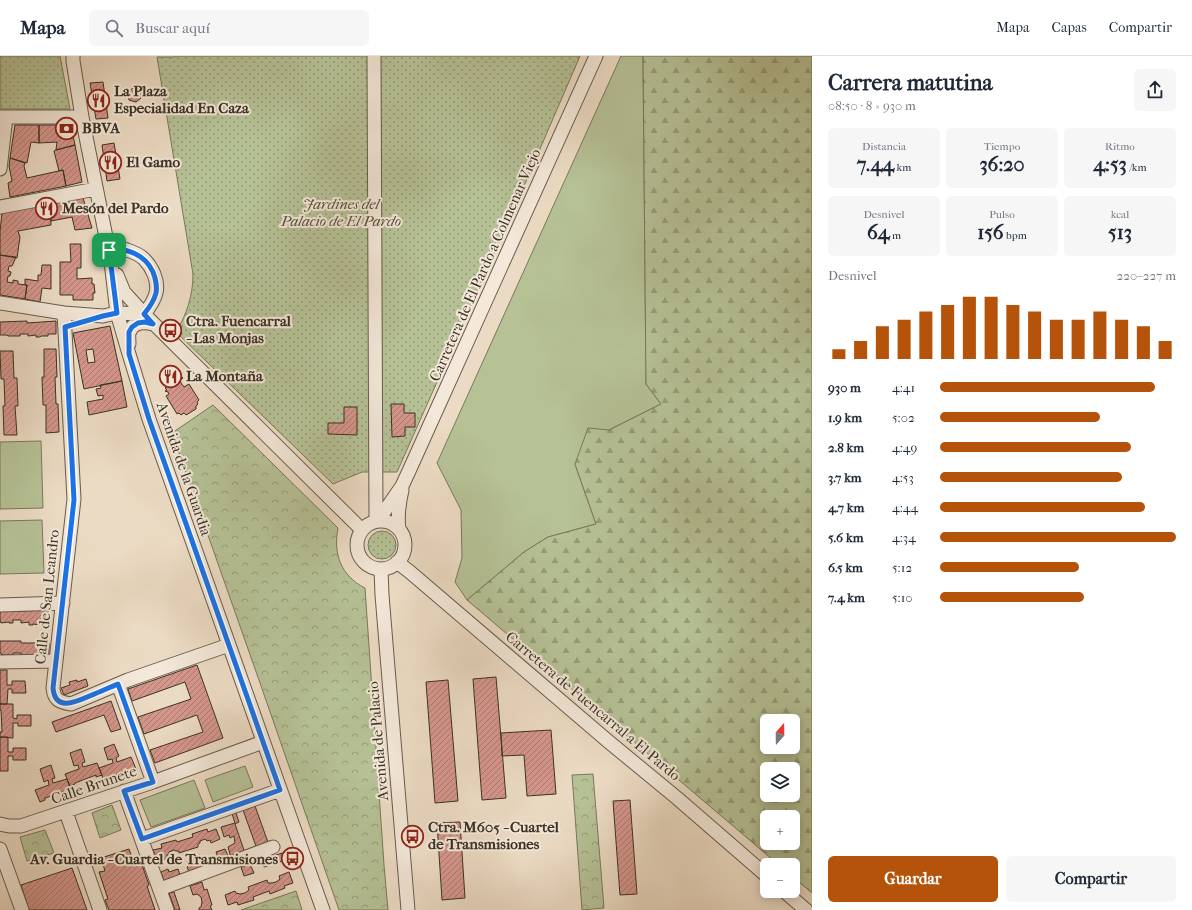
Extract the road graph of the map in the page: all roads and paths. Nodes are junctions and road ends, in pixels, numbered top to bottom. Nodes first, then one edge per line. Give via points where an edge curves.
1 (374, 56) edge
2 (596, 56) edge
3 (72, 58) edge
4 (3, 117) edge
5 (82, 117) junction
6 (0, 169) edge
7 (96, 189) junction
8 (0, 207) edge
9 (110, 256) junction
10 (124, 292) junction
11 (0, 303) edge
12 (64, 313) junction
13 (117, 313) junction
14 (144, 314) junction
15 (103, 316) junction
16 (153, 324) junction
17 (65, 327) junction
18 (129, 354) junction
19 (402, 486) junction
20 (378, 521) junction
21 (399, 529) junction
22 (362, 530) junction
23 (397, 562) junction
24 (381, 569) junction
25 (63, 603) junction
26 (0, 605) edge
27 (229, 645) junction
28 (56, 661) junction
29 (0, 662) edge
30 (118, 684) junction
31 (263, 742) junction
32 (153, 782) junction
33 (280, 790) junction
34 (124, 791) junction
35 (66, 812) junction
36 (0, 824) edge
37 (142, 839) junction
38 (273, 847) dead end
39 (0, 849) edge
40 (760, 870) edge
41 (160, 889) junction
42 (792, 898) edge
43 (22, 910) edge
44 (100, 910) edge
45 (167, 910) edge
46 (323, 910) edge
47 (408, 910) edge
48 (806, 910) edge

1 - 20 street
2 - 19 street, Carretera de El Pardo a Colmenar Viejo
3 - 5 street, Avenida de la Guardia
4 - 5 street
4 - 6 street
5 - 7 street, Avenida de la Guardia
7 - 8 street
7 - 9 street, Avenida de la Guardia
9 - 10 street
9 - 13 street, Avenida de la Guardia
9 - 14 street via 126,249 143,258 153,271 156,292
10 - 13 street via 123,307
10 - 14 street
11 - 12 street
12 - 15 street
12 - 17 street, Calle de San Leandro
13 - 14 street
13 - 15 street
13 - 18 street, Avenida de la Guardia
14 - 16 street
15 - 17 street
16 - 18 street via 145,322 132,327 129,332
16 - 22 street
17 - 25 street, Calle de San Leandro via 74,500
18 - 27 street, Avenida de la Guardia via 149,419
19 - 20 street
19 - 21 street via 398,504
20 - 21 street via 392,524
20 - 22 street
21 - 23 street via 405,546 403,555
22 - 24 street via 356,544 360,557 366,564
23 - 24 street
23 - 40 street, Carretera de Fuencarral a El Pardo
24 - 47 street, Avenida de Palacio
25 - 26 street
25 - 28 street, Calle de San Leandro
27 - 30 street, Calle de San Leandro
27 - 31 street, Avenida de la Guardia
28 - 29 street
28 - 30 street, Calle de San Leandro via 54,694 62,703 71,704
30 - 32 street
31 - 32 street, Calle Brunete
31 - 33 street, Avenida de la Guardia
32 - 34 street, Calle Brunete
33 - 37 street
33 - 46 street, Avenida de la Guardia
34 - 35 street, Calle Brunete
34 - 37 street
35 - 36 street, Calle Brunete via 21,826
35 - 44 street
37 - 41 street
38 - 41 street
39 - 43 street
41 - 45 street
42 - 48 street

